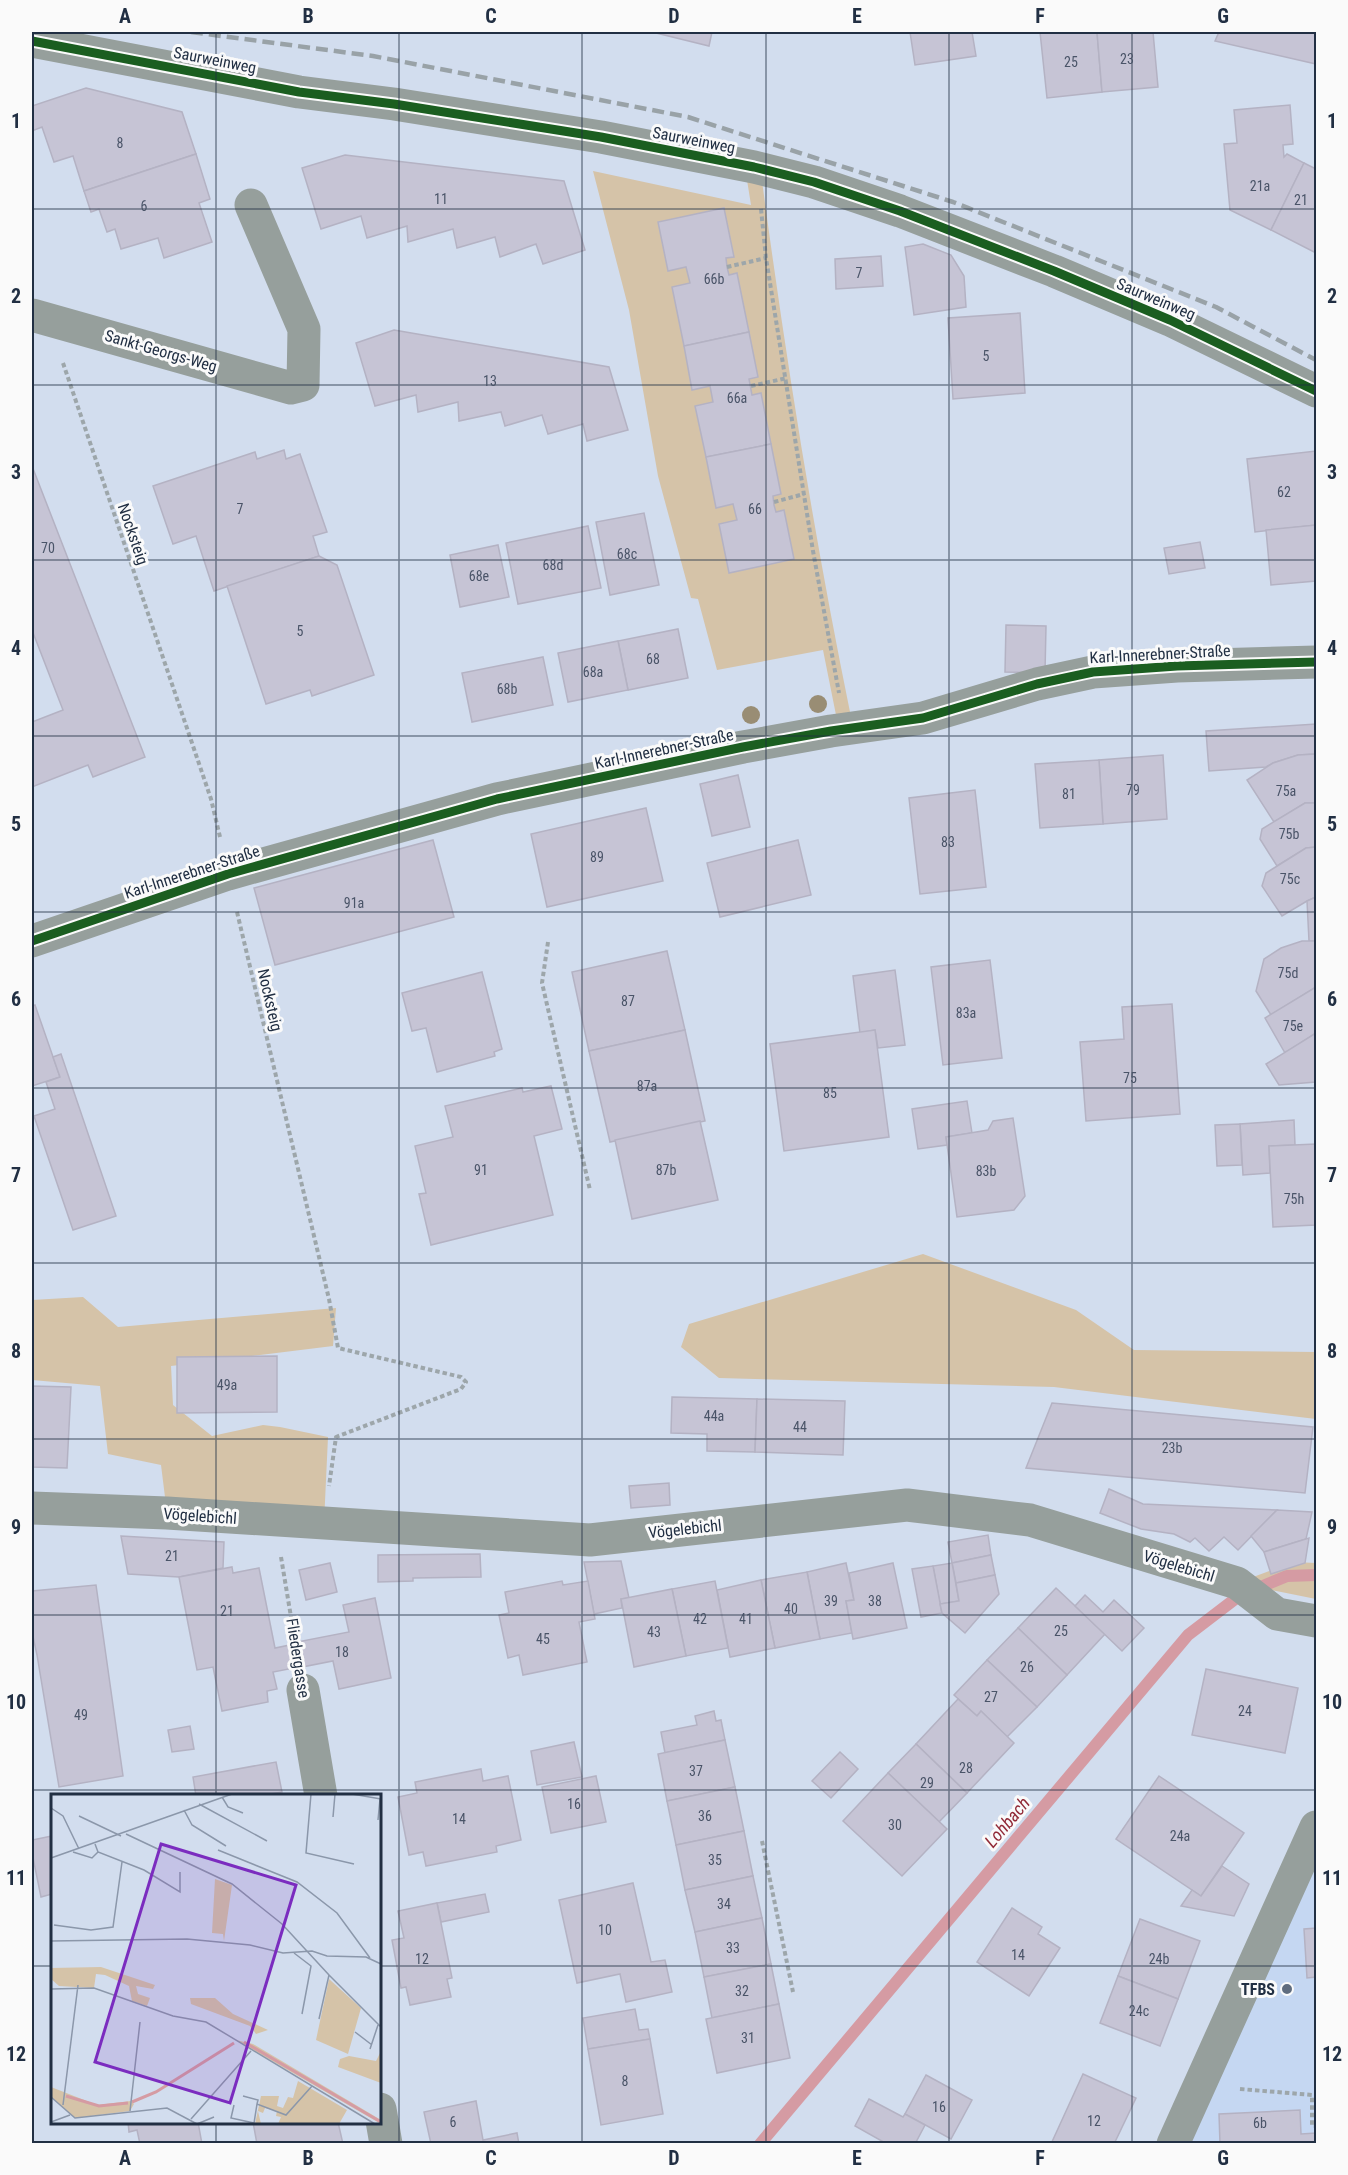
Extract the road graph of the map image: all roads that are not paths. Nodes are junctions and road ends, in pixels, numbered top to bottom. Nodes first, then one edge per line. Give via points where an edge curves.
1 (32, 40) edge
2 (251, 205) dead end
3 (40, 317) edge
4 (1317, 391) edge
5 (1317, 662) edge
6 (32, 941) edge
7 (32, 1508) edge
8 (1317, 1621) edge
9 (303, 1690) road end
10 (321, 1794) edge
11 (1317, 1827) edge
12 (381, 2115) edge
13 (1180, 2138) edge
14 (386, 2144) edge

1 - 4 street, Saurweinweg via 299,92 601,137 804,179 900,211 1054,271 1180,325
2 - 3 street, Sankt-Georgs-Weg via 304,329 303,385 291,388
5 - 6 street, Karl-Innerebner-Straße via 1093,672 1036,684 923,718 743,747 497,799 228,874
7 - 8 street, Vögelebichl via 590,1540 908,1505 1030,1520 1236,1583 1277,1614
9 - 10 street, Fliedergasse
11 - 13 street via 1266,1954 1201,2082
12 - 14 street

